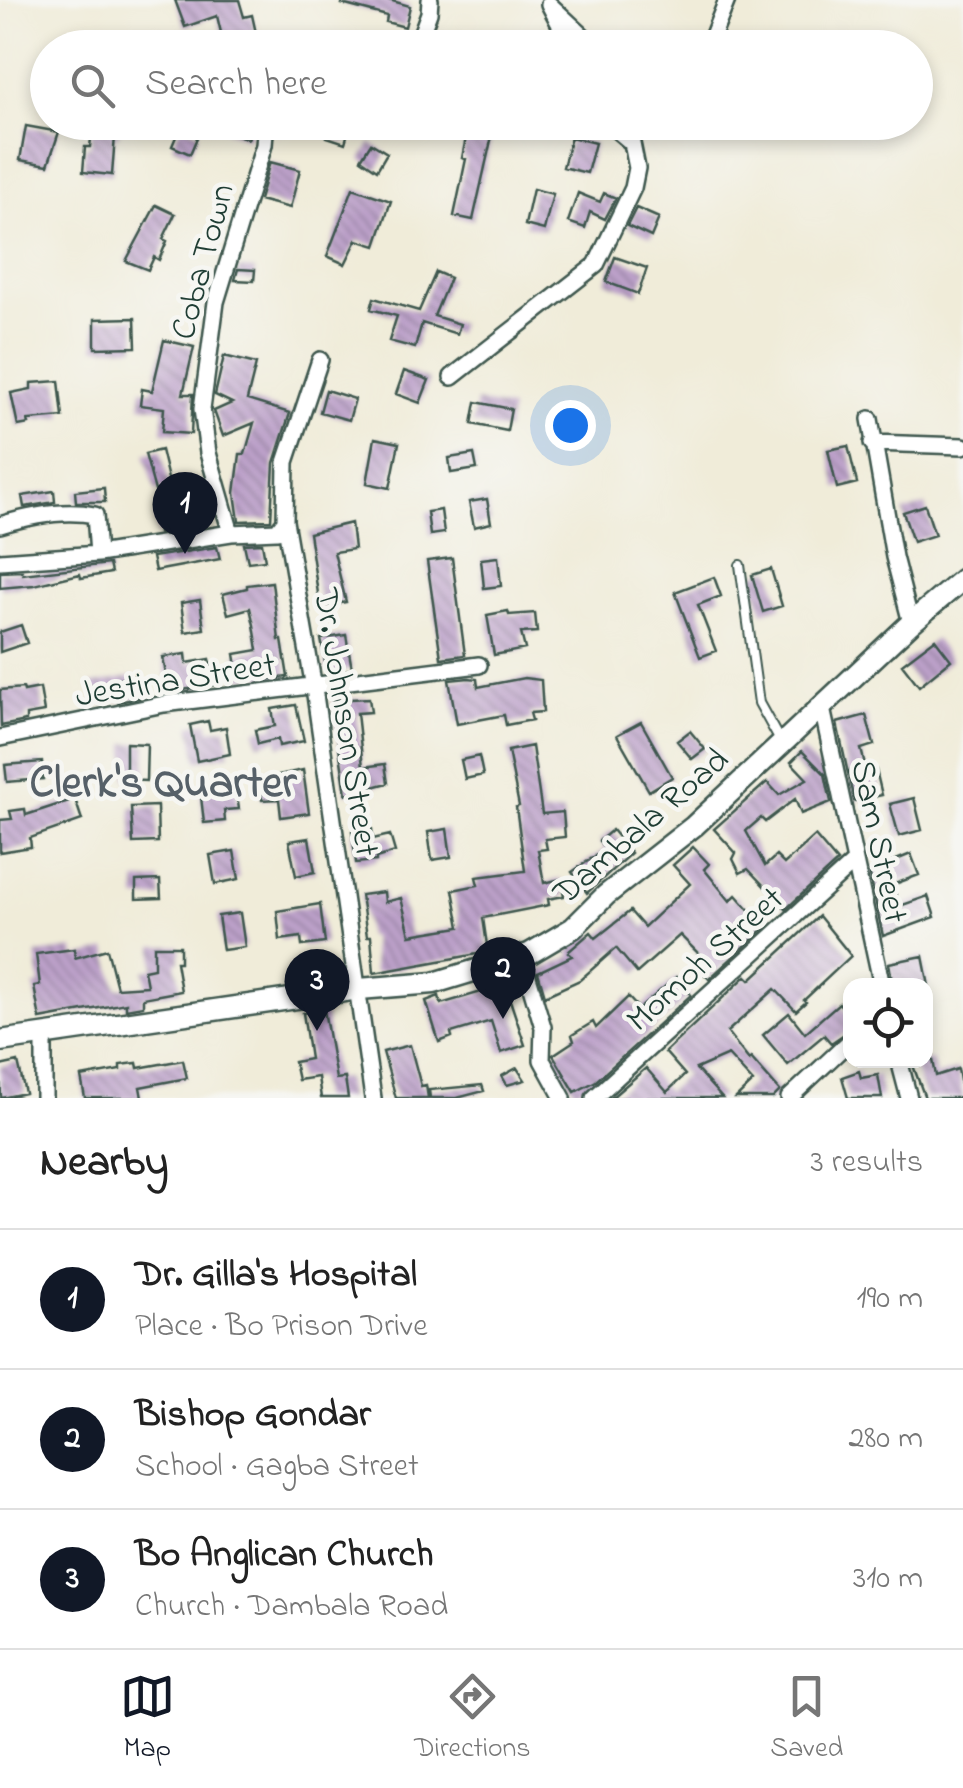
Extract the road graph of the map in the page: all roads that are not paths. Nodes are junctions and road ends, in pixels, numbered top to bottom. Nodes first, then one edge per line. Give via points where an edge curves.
1 (430, 0) edge
2 (727, 0) edge
3 (548, 2) edge
4 (423, 30) edge
5 (563, 30) edge
6 (577, 30) edge
7 (715, 30) edge
8 (264, 140) edge
9 (628, 140) edge
10 (320, 360) dead end
11 (452, 377) dead end
12 (870, 419) dead end
13 (872, 443) junction
14 (963, 446) edge
15 (285, 521) junction
16 (0, 524) edge
17 (231, 533) junction
18 (98, 554) junction
19 (0, 561) edge
20 (740, 565) dead end
21 (963, 578) edge
22 (911, 622) junction
23 (479, 664) dead end
24 (314, 688) junction
25 (822, 708) junction
26 (0, 738) edge
27 (782, 745) junction
28 (853, 864) junction
29 (522, 957) junction
30 (880, 978) edge
31 (359, 989) junction
32 (44, 1034) junction
33 (0, 1040) edge
34 (843, 1048) edge
35 (901, 1068) edge
36 (44, 1098) edge
37 (373, 1098) edge
38 (563, 1098) edge
39 (594, 1098) edge
40 (789, 1098) edge
41 (909, 1098) edge

1 - 4 street
2 - 7 street
3 - 5 street
3 - 6 street
8 - 17 street, Coba Town via 216,302 204,378 208,453
9 - 11 street via 638,168 634,188 596,265
10 - 15 street, Dr. Johnson Street via 286,462
12 - 13 street
13 - 14 street
13 - 22 street
15 - 17 street via 277,532
15 - 24 street, Dr. Johnson Street
16 - 18 street via 95,515
17 - 18 street
18 - 19 street
20 - 27 lane via 759,703
21 - 22 street, Dambala Road
22 - 25 street, Dambala Road
23 - 24 street, Jestina Street
24 - 26 street, Jestina Street via 164,704
24 - 31 street, Dr. Johnson Street
25 - 27 street, Dambala Road
25 - 28 street, Sam Street
27 - 29 street, Dambala Road via 573,928
28 - 30 street, Sam Street
28 - 39 street, Momoh Street
29 - 31 street, Dambala Road via 434,982
29 - 38 street via 542,1028 542,1060
31 - 32 street, Dambala Road
31 - 37 street, Dr. Johnson Street
32 - 33 street, Dambala Road
32 - 36 street
34 - 40 street
35 - 41 street

